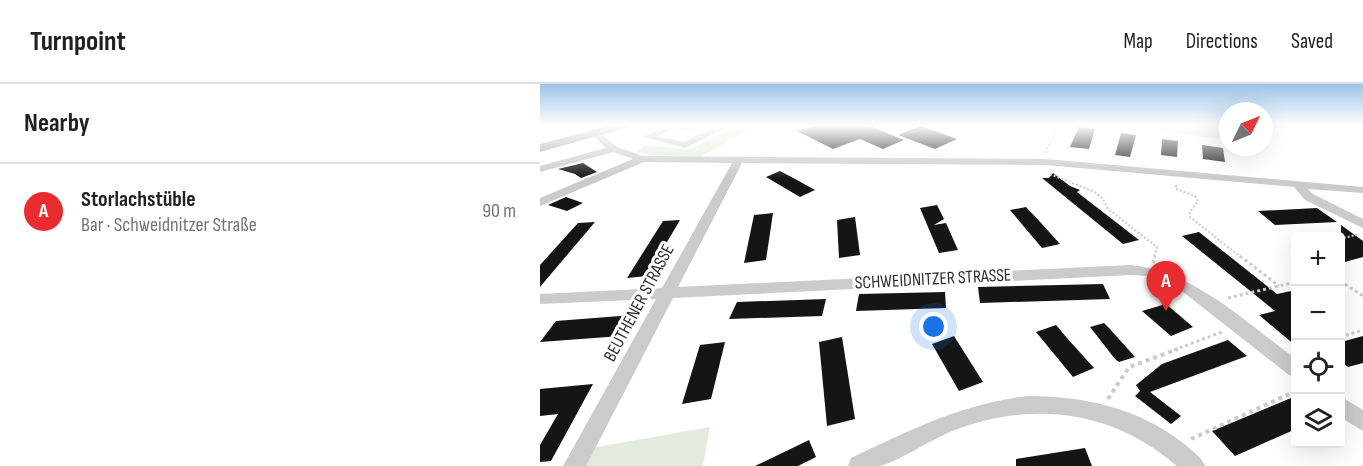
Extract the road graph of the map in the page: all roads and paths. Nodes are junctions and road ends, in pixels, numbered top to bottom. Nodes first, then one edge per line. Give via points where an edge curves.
1 (556, 143) edge
2 (608, 143) edge
3 (675, 143) edge
4 (689, 143) edge
5 (1051, 143) edge
6 (540, 148) edge
7 (613, 149) junction
8 (642, 159) junction
9 (739, 159) junction
10 (1043, 162) junction
11 (540, 169) edge
12 (1159, 170) junction
13 (1296, 183) junction
14 (1363, 190) edge
15 (540, 202) edge
16 (1363, 224) edge
17 (1363, 233) edge
18 (1345, 238) edge
19 (1151, 272) junction
20 (1291, 283) edge
21 (1345, 284) edge
22 (1280, 286) junction
23 (667, 292) junction
24 (1246, 294) dead end
25 (1363, 296) edge
26 (540, 299) edge
27 (1238, 326) junction
28 (1363, 330) edge
29 (1345, 336) edge
30 (1291, 366) edge
31 (1291, 393) edge
32 (1345, 408) edge
33 (1100, 411) junction
34 (1363, 422) edge
35 (1171, 448) junction
36 (574, 466) edge
37 (860, 466) edge
38 (1194, 466) edge

1 - 6 main road
2 - 7 street
3 - 4 street
5 - 10 path
7 - 8 street
7 - 11 street
8 - 9 street
8 - 15 street
9 - 10 street
9 - 23 street, BEUTHENER STRASSE
10 - 12 street
10 - 19 path via 1044,172 1095,192 1108,209 1157,247
12 - 13 street
12 - 22 path via 1177,180 1176,189 1196,196 1198,201 1190,212 1195,222
13 - 14 street
13 - 16 street via 1309,197
17 - 18 path
19 - 23 street, SCHWEIDNITZER STRASSE
19 - 27 street, SCHWEIDNITZER STRASSE via 1188,288
20 - 22 path
21 - 25 path
22 - 24 path
23 - 26 street, SCHWEIDNITZER STRASSE
23 - 36 street, BEUTHENER STRASSE
27 - 30 street, SCHWEIDNITZER STRASSE
27 - 33 path via 1129,367
28 - 29 path
31 - 35 path
32 - 34 street
33 - 35 street via 1130,423
33 - 37 street via 1065,404 1028,404 982,412 946,424
35 - 38 street

